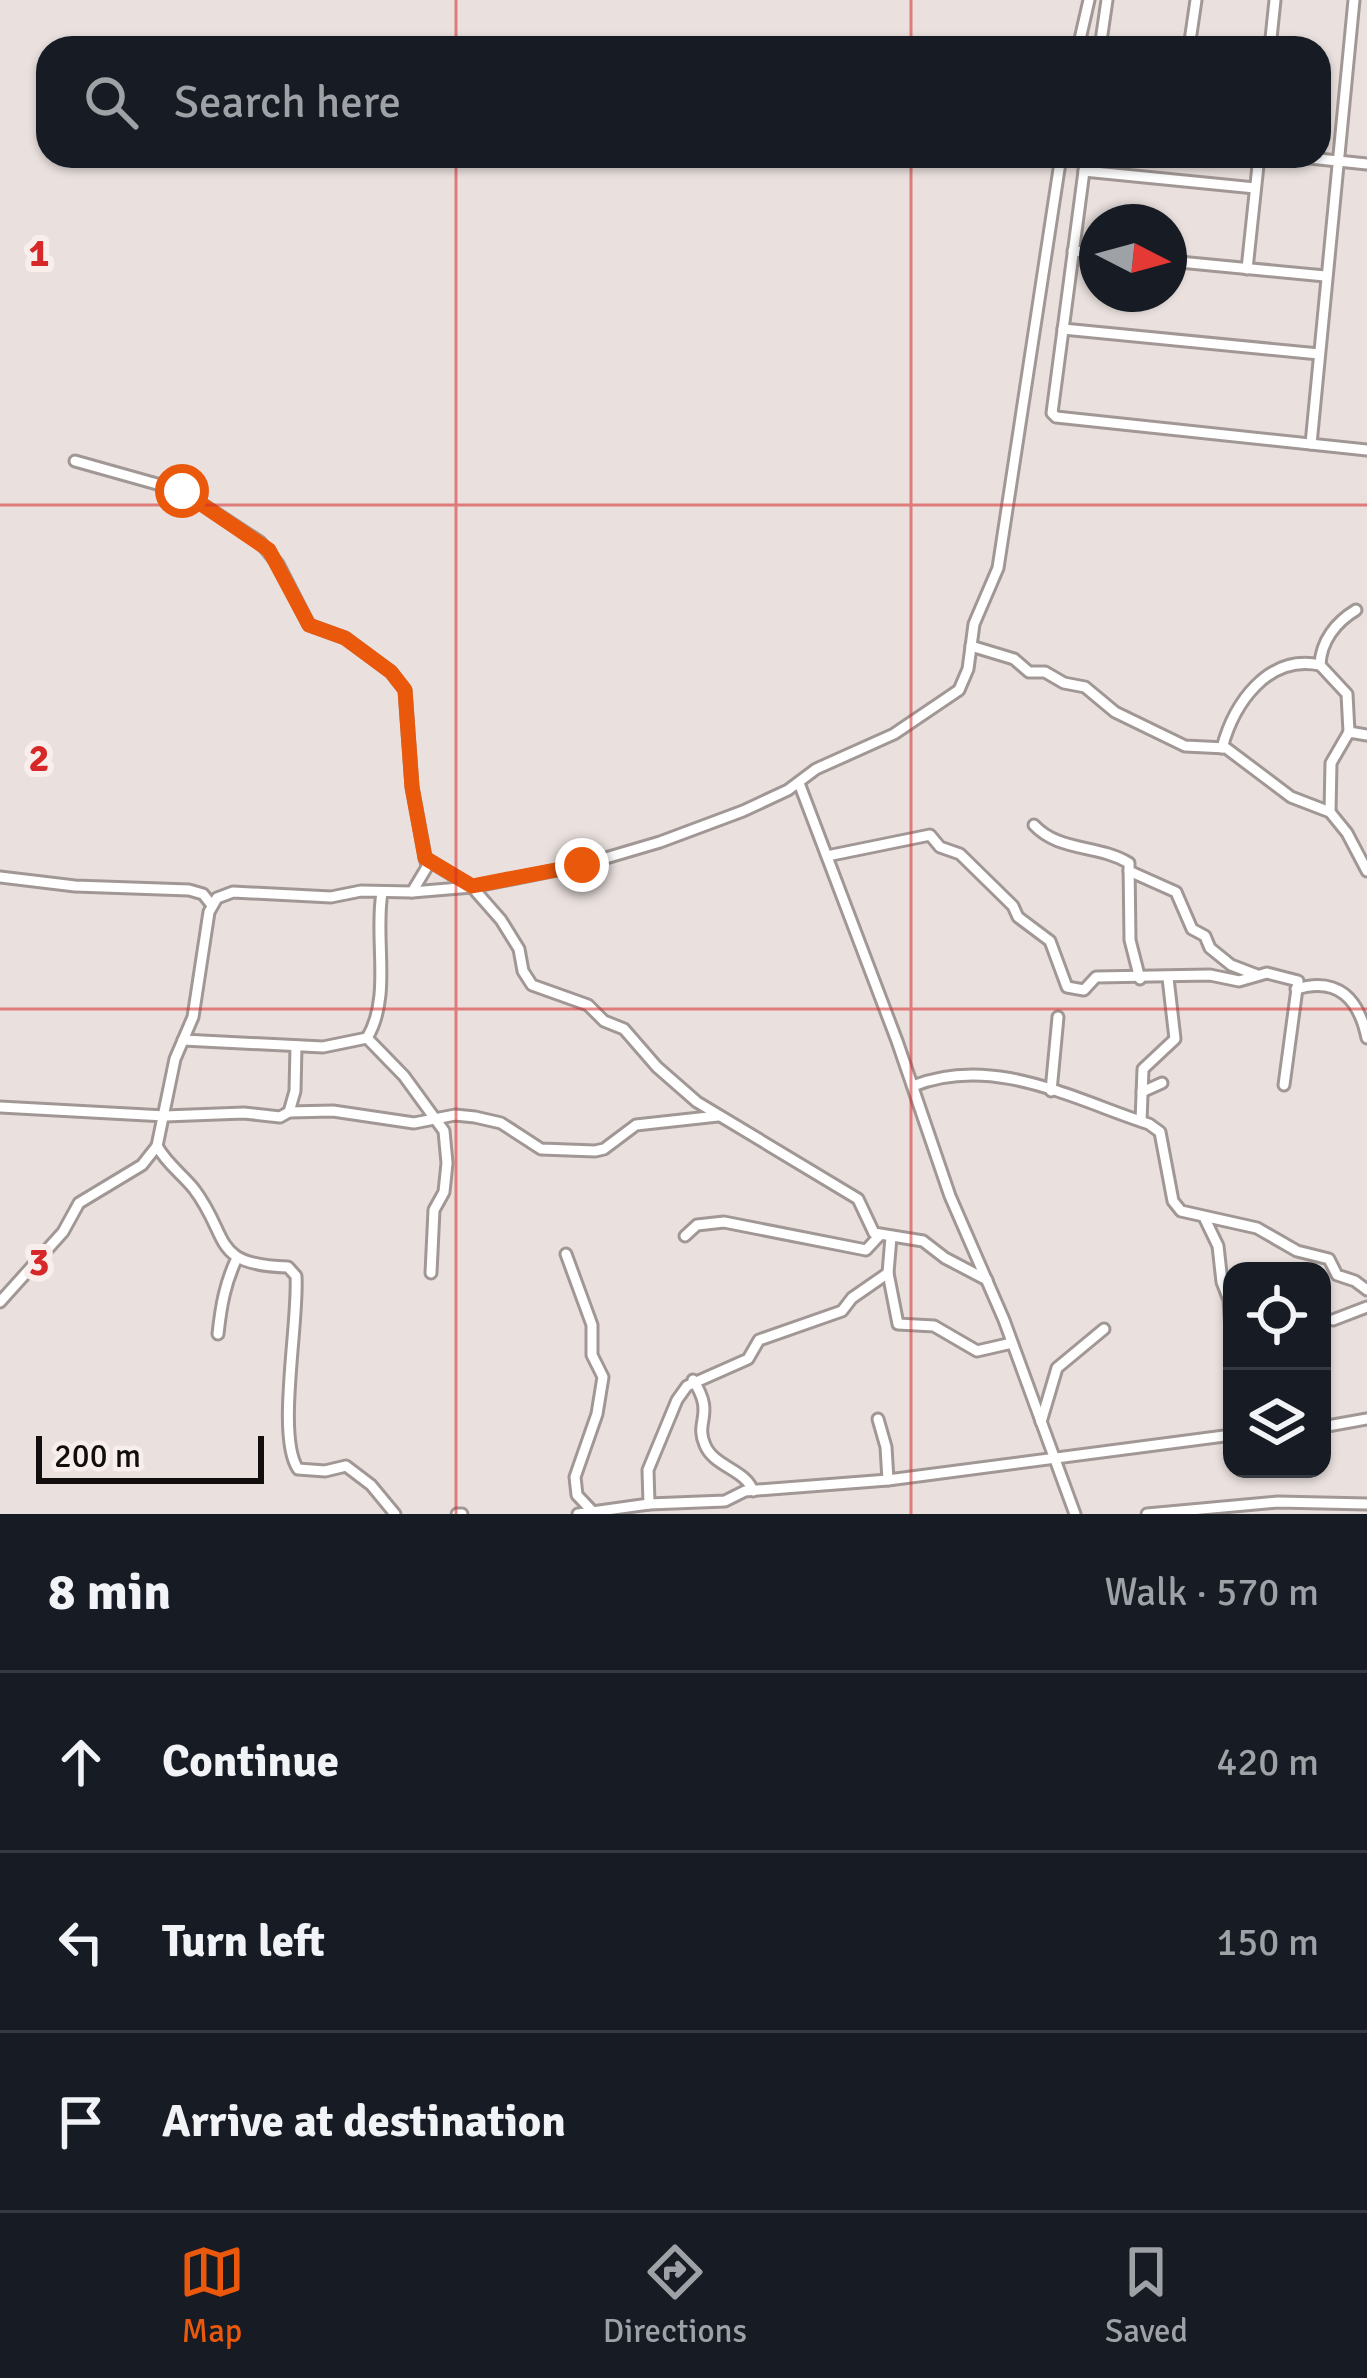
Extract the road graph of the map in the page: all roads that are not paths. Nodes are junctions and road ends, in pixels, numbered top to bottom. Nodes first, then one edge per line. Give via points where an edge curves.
1 (1089, 0) edge
2 (1107, 0) edge
3 (1196, 0) edge
4 (1275, 0) edge
5 (1354, 0) edge
6 (1081, 36) edge
7 (1102, 36) edge
8 (1191, 36) edge
9 (1271, 36) edge
10 (1331, 160) edge
11 (1338, 161) junction
12 (1367, 164) edge
13 (1059, 168) edge
14 (1084, 168) edge
15 (1258, 168) edge
16 (1084, 171) junction
17 (1256, 188) junction
18 (1073, 251) junction
19 (1079, 252) edge
20 (1187, 263) edge
21 (1247, 269) junction
22 (1325, 275) junction
23 (1063, 329) junction
24 (1318, 354) junction
25 (1311, 444) junction
26 (1367, 450) edge
27 (75, 460) dead end
28 (1356, 610) dead end
29 (970, 646) junction
30 (1320, 664) junction
31 (1349, 732) junction
32 (1367, 735) edge
33 (1222, 748) junction
34 (799, 783) junction
35 (1330, 812) junction
36 (1034, 825) dead end
37 (826, 856) junction
38 (425, 858) junction
39 (1129, 871) junction
40 (1367, 871) edge
41 (0, 877) edge
42 (472, 886) junction
43 (412, 892) junction
44 (382, 893) junction
45 (212, 904) junction
46 (1211, 949) junction
47 (1257, 975) junction
48 (1202, 976) junction
49 (1168, 978) junction
50 (1140, 979) junction
51 (1296, 989) junction
52 (1058, 1017) dead end
53 (367, 1038) junction
54 (1367, 1038) edge
55 (183, 1040) junction
56 (296, 1046) junction
57 (1162, 1083) dead end
58 (1284, 1085) dead end
59 (913, 1086) junction
60 (1051, 1091) junction
61 (1142, 1092) junction
62 (0, 1107) edge
63 (289, 1112) junction
64 (165, 1116) junction
65 (718, 1116) junction
66 (436, 1120) junction
67 (1141, 1121) junction
68 (157, 1146) junction
69 (1204, 1218) junction
70 (685, 1236) dead end
71 (886, 1236) junction
72 (566, 1254) dead end
73 (236, 1258) junction
74 (888, 1273) junction
75 (431, 1274) dead end
76 (987, 1280) junction
77 (1223, 1285) edge
78 (1367, 1290) edge
79 (0, 1302) edge
80 (1367, 1307) edge
81 (1333, 1320) dead end
82 (1104, 1329) dead end
83 (218, 1334) dead end
84 (1012, 1343) junction
85 (693, 1381) junction
86 (878, 1419) dead end
87 (1367, 1419) edge
88 (1041, 1422) junction
89 (1331, 1425) edge
90 (1223, 1436) edge
91 (1052, 1458) junction
92 (888, 1480) junction
93 (753, 1491) junction
94 (645, 1501) junction
95 (1367, 1504) edge
96 (594, 1513) edge
97 (395, 1514) edge
98 (578, 1514) edge
99 (1075, 1514) edge
100 (1147, 1514) edge

1 - 6 street
2 - 7 street
3 - 8 street
4 - 9 street
5 - 11 street
10 - 11 street
11 - 12 street
11 - 22 street
13 - 29 street via 1002,550
14 - 16 street
15 - 17 street
16 - 17 street
16 - 18 street
17 - 21 street
18 - 19 street
18 - 23 street
20 - 21 street
21 - 22 street
22 - 24 street
23 - 24 street
23 - 25 street via 1056,417
24 - 25 street
25 - 26 street
27 - 38 street via 182,491 260,542 309,625 345,638 400,683
28 - 30 street via 1322,644
29 - 33 street via 1088,688 1115,712 1185,746
29 - 34 street via 954,694
30 - 31 street via 1347,694
30 - 33 street via 1290,663 1258,682
31 - 32 street
31 - 35 street via 1331,763
33 - 35 street via 1291,797
34 - 37 street
34 - 42 street via 660,842
35 - 40 street
36 - 39 street via 1049,841 1125,860
37 - 50 street via 930,835 1050,941 1067,987 1084,990 1096,977
37 - 59 street
38 - 42 street
38 - 43 street via 427,872
39 - 46 street via 1176,892
39 - 50 street
41 - 45 street via 196,891
42 - 43 street
42 - 65 street via 519,949 532,985 588,1005 624,1029
43 - 44 street
44 - 45 street via 233,892
44 - 53 street via 380,990
45 - 55 street
46 - 47 street
46 - 48 street
47 - 48 street
47 - 51 street via 1298,981
48 - 49 street
49 - 50 street
49 - 61 street via 1175,1039 1143,1069
51 - 54 street via 1323,984 1340,991 1359,1011
51 - 58 street
52 - 60 street
53 - 56 street
53 - 66 street
55 - 56 street
55 - 64 street
56 - 63 street
57 - 61 street
59 - 60 street via 987,1073
59 - 76 street
60 - 67 street
61 - 67 street
62 - 64 street
63 - 64 street
63 - 66 street
64 - 68 street
65 - 66 street via 636,1125 595,1151 541,1150 496,1121
65 - 71 street via 858,1199 872,1230
66 - 75 street via 447,1162 434,1210
67 - 69 street via 1160,1132 1176,1207
68 - 73 street
68 - 79 street via 142,1165 79,1203
69 - 77 street via 1215,1233
69 - 78 street via 1257,1228 1319,1254 1337,1276
70 - 71 street via 697,1225 724,1222 866,1250
71 - 74 street
71 - 76 street via 923,1241
72 - 96 street via 603,1377 575,1478 577,1496
73 - 83 street
73 - 97 street via 288,1267 296,1276 291,1459 307,1472 346,1466
74 - 84 street via 898,1324 934,1326 977,1351
74 - 85 street via 842,1311 759,1340 748,1359
76 - 84 street
80 - 81 street
82 - 88 street via 1057,1368
84 - 88 street
85 - 93 street via 706,1406 708,1452
85 - 94 street via 648,1470
86 - 92 street
87 - 89 street
88 - 91 street
90 - 91 street
91 - 92 street
91 - 99 street
92 - 93 street
93 - 94 street via 725,1502
94 - 96 street
95 - 100 street via 1278,1502
96 - 98 street

